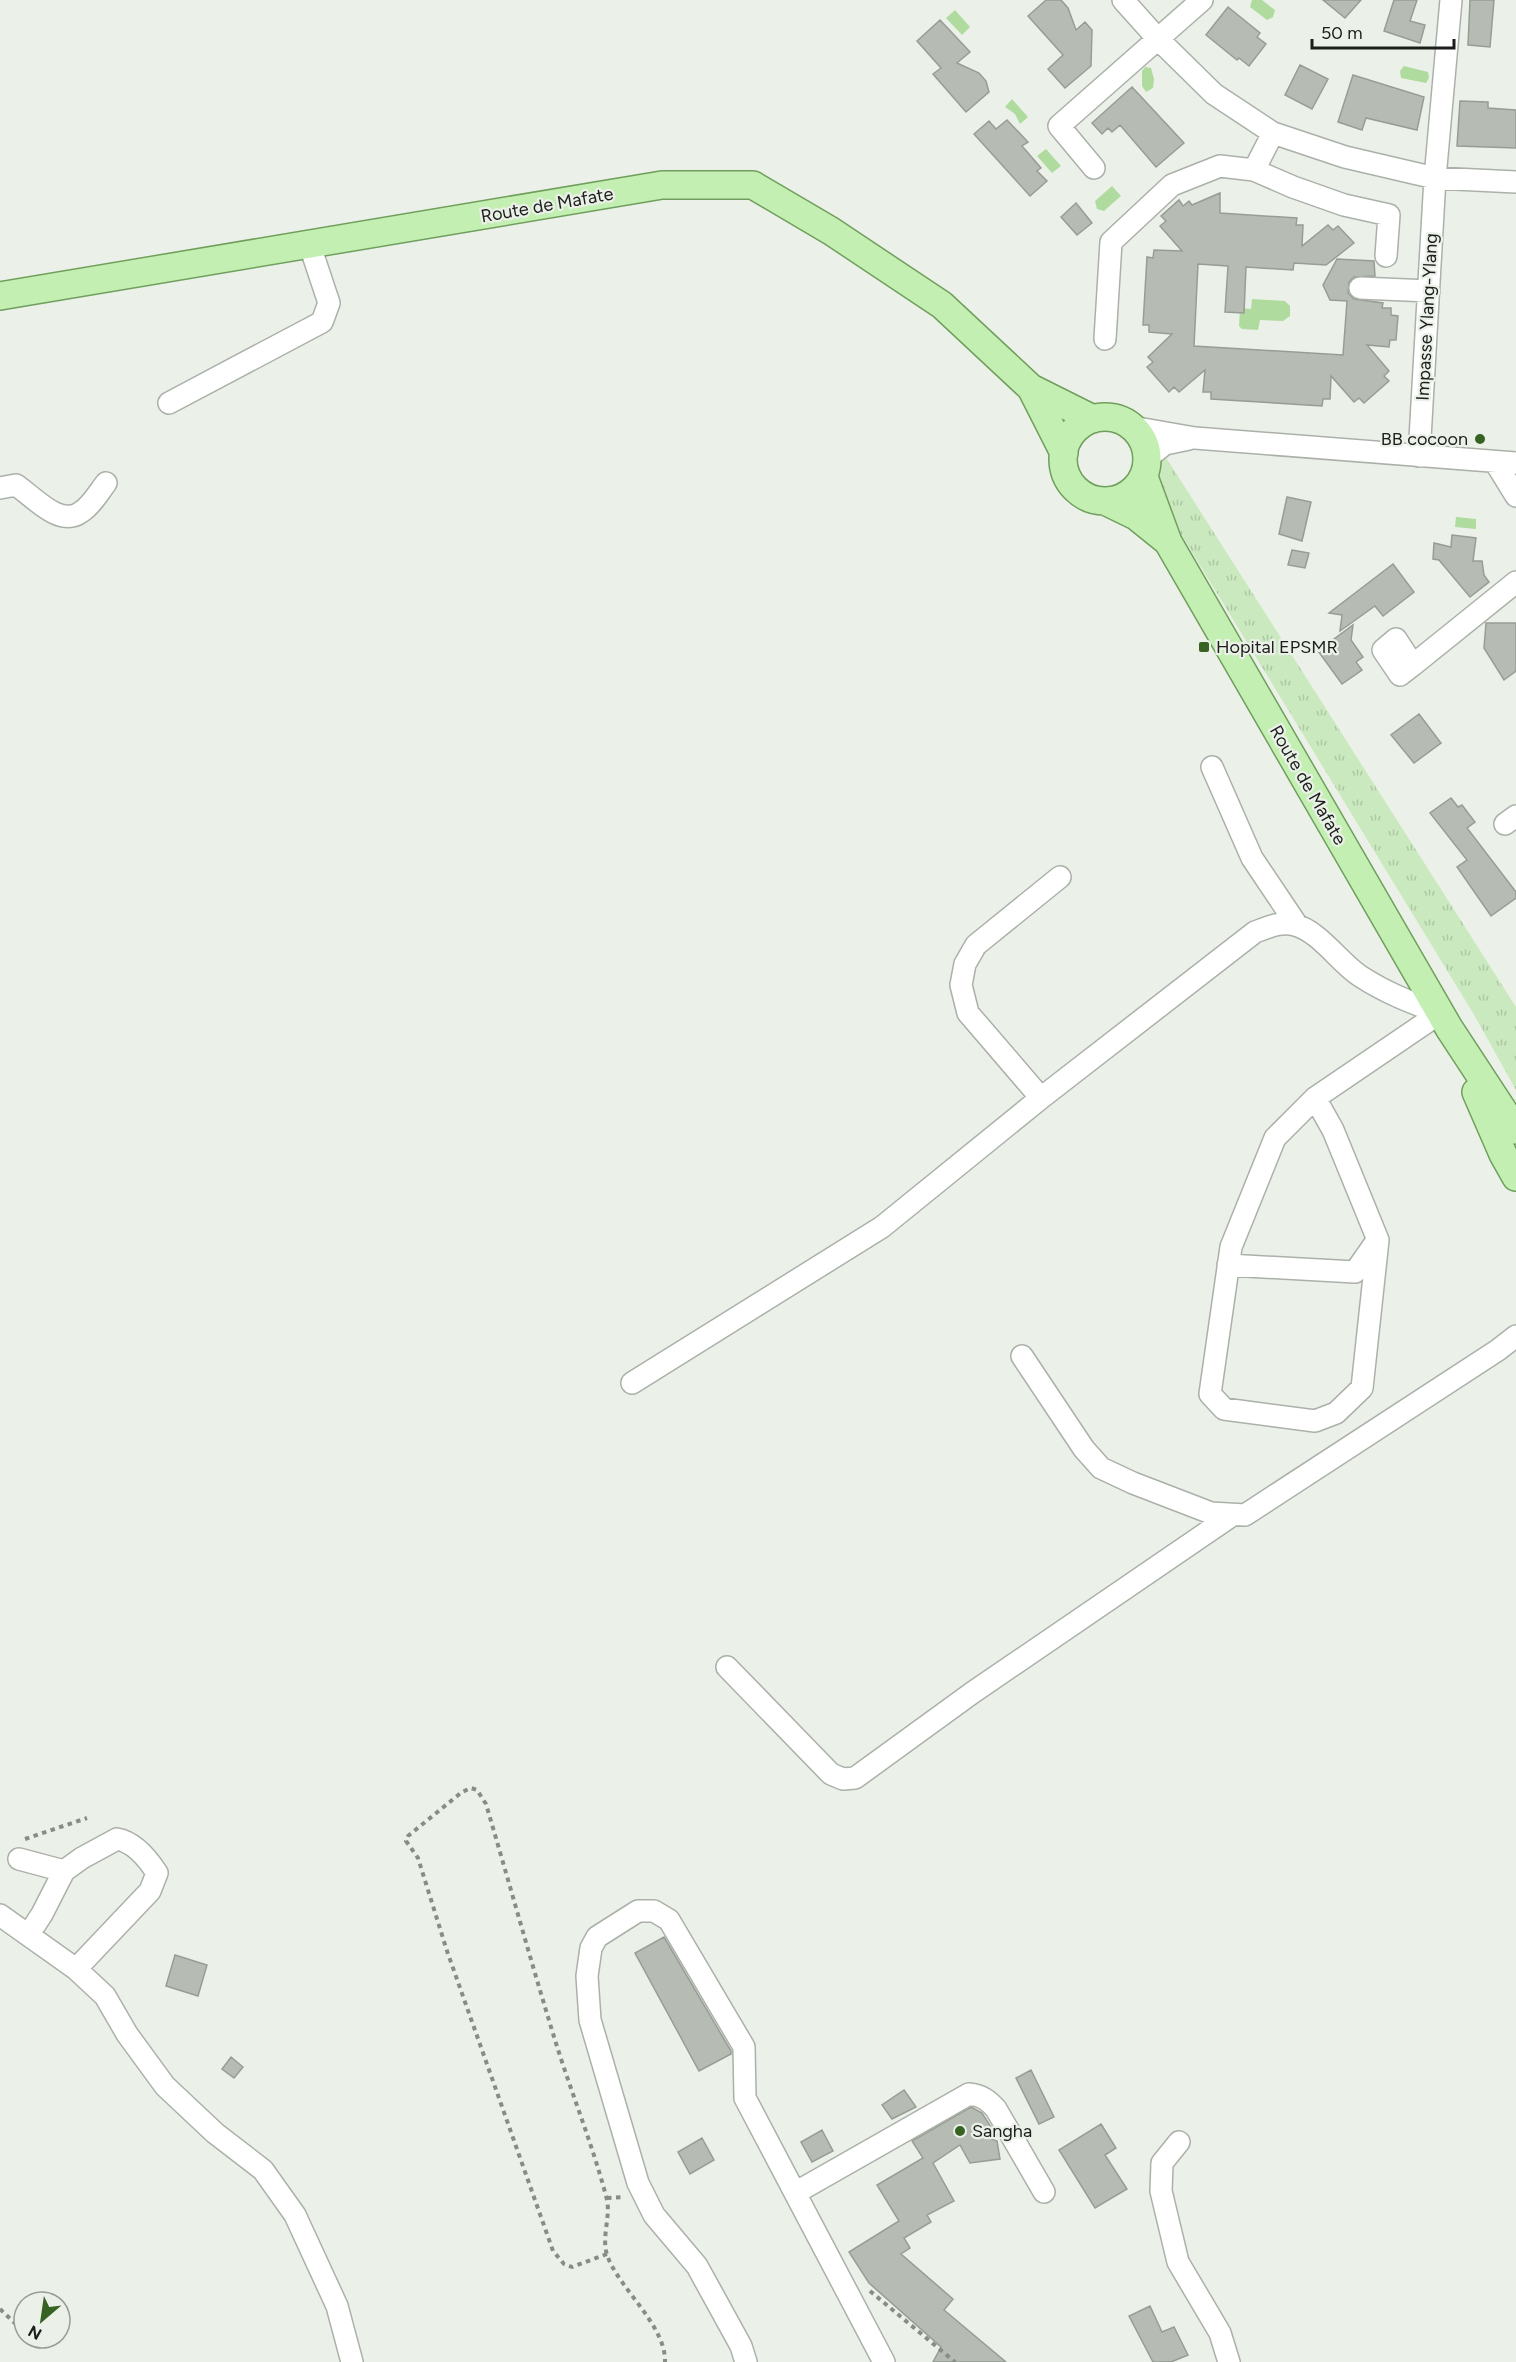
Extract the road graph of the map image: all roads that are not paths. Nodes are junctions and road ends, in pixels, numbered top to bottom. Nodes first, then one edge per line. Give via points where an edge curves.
1 (1123, 0) edge
2 (1202, 0) edge
3 (1451, 0) edge
4 (1157, 38) junction
5 (1273, 133) junction
6 (1094, 168) dead end
7 (1254, 170) junction
8 (1435, 178) junction
9 (1516, 182) edge
10 (310, 246) junction
11 (1386, 255) dead end
12 (1360, 288) dead end
13 (1429, 291) junction
14 (0, 296) edge
15 (1105, 339) dead end
16 (1031, 388) junction
17 (169, 403) dead end
18 (1093, 419) junction
19 (1132, 427) junction
20 (1195, 438) junction
21 (1064, 453) junction
22 (1419, 456) junction
23 (1506, 463) edge
24 (1145, 467) junction
25 (106, 483) dead end
26 (0, 488) edge
27 (1516, 496) edge
28 (1105, 501) junction
29 (1167, 542) junction
30 (1516, 582) edge
31 (1413, 665) dead end
32 (1212, 767) dead end
33 (1060, 878) dead end
34 (1297, 925) junction
35 (1444, 1021) junction
36 (1041, 1098) junction
37 (1315, 1098) junction
38 (1516, 1130) edge
39 (1516, 1177) edge
40 (1377, 1240) junction
41 (1228, 1265) junction
42 (1516, 1336) edge
43 (1022, 1356) dead end
44 (632, 1383) dead end
45 (1231, 1516) junction
46 (726, 1666) dead end
47 (19, 1859) road end
48 (64, 1871) junction
49 (0, 1916) edge
50 (29, 1934) junction
51 (76, 1969) junction
52 (1179, 2142) dead end
53 (1044, 2192) dead end
54 (795, 2193) junction
55 (352, 2362) edge
56 (746, 2362) edge
57 (884, 2362) edge
58 (1229, 2362) edge

1 - 4 street
2 - 4 street
3 - 8 street, Impasse Ylang-Ylang
4 - 5 street via 1214,94
4 - 6 street via 1059,126
5 - 7 street
5 - 8 street via 1345,157
7 - 11 street via 1344,205 1389,214
7 - 15 street via 1220,166 1172,185 1110,242
8 - 9 street
8 - 13 street, Impasse Ylang-Ylang
10 - 14 main road, Route de Mafate
10 - 16 main road, Route de Mafate via 662,185 753,185 831,231 942,306
10 - 17 street via 329,303 322,322
12 - 13 street
13 - 22 street, Impasse Ylang-Ylang
16 - 18 main road, Route de Mafate
16 - 21 main road, Route de Mafate
18 - 19 main road via 1114,418
18 - 21 main road via 1073,431
19 - 20 street
19 - 24 main road via 1143,440
20 - 22 street
20 - 24 street via 1165,444
21 - 28 main road via 1063,465 1073,487
22 - 23 street
23 - 27 street
24 - 28 main road via 1137,487 1128,495
24 - 29 main road, Route de Mafate
25 - 26 street via 82,512 69,518 57,515 16,485
28 - 29 main road, Route de Mafate via 1136,516
29 - 35 main road, Route de Mafate
30 - 31 street
32 - 34 street via 1252,858
33 - 36 street via 976,945 965,964 961,985 968,1013
34 - 35 street via 1358,975
34 - 36 street via 1280,923 1255,932
35 - 37 street
35 - 38 main road, Route de Mafate
35 - 39 main road, Route de Mafate
36 - 44 street via 882,1227
37 - 40 street
37 - 41 street via 1275,1138 1231,1247
40 - 41 street via 1355,1272
40 - 41 street via 1362,1388 1336,1413 1315,1421 1224,1409 1210,1394
42 - 45 street via 1245,1515
43 - 45 street via 1101,1468 1211,1513
45 - 46 street via 855,1778 831,1774
47 - 48 street
48 - 50 street
48 - 51 street via 117,1839 148,1858 157,1873 150,1891
49 - 50 street
50 - 51 street
51 - 55 street via 105,1996 165,2086 215,2133 263,2170 295,2215 337,2306
52 - 58 street via 1162,2163 1161,2191 1178,2262 1220,2333
53 - 54 street via 996,2109 988,2100 969,2094
54 - 56 street via 745,2098 744,2047 669,1920 654,1911 638,1911 607,1929 591,1948 587,1976 590,2020 638,2183 654,2215 697,2266
54 - 57 street

